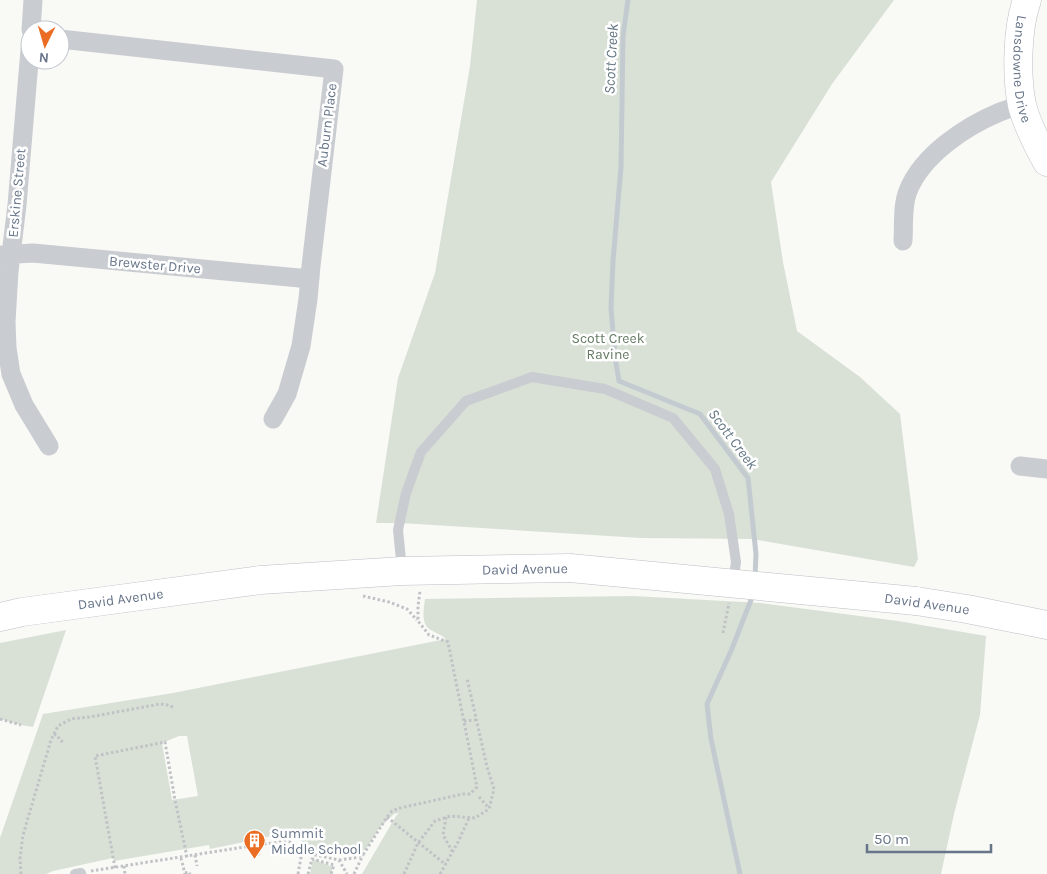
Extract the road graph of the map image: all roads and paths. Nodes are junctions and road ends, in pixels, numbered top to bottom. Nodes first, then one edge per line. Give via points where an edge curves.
1 (33, 0) edge
2 (1027, 0) edge
3 (32, 20) edge
4 (70, 40) edge
5 (28, 70) edge
6 (1022, 105) junction
7 (1047, 162) edge
8 (903, 241) dead end
9 (6, 254) edge
10 (310, 279) junction
11 (273, 419) dead end
12 (49, 446) dead end
13 (1020, 466) dead end
14 (1047, 469) edge
15 (412, 578) junction
16 (731, 590) joint
17 (361, 595) dead end
18 (0, 617) edge
19 (418, 621) junction
20 (1047, 625) edge
21 (723, 633) dead end
22 (467, 678) dead end
23 (174, 708) dead end
24 (0, 719) edge
25 (476, 720) junction
26 (464, 721) junction
27 (21, 725) dead end
28 (54, 734) junction
29 (64, 743) dead end
30 (479, 797) dead end
31 (490, 809) junction
32 (387, 817) junction
33 (446, 818) junction
34 (469, 818) junction
35 (418, 843) junction
36 (257, 845) junction
37 (452, 851) junction
38 (302, 852) junction
39 (260, 854) dead end
40 (363, 855) junction
41 (195, 856) junction
42 (187, 857) junction
43 (181, 858) junction
44 (339, 860) junction
45 (444, 864) junction
46 (124, 866) junction
47 (197, 866) dead end
48 (115, 868) junction
49 (78, 873) edge
50 (185, 873) edge
51 (21, 874) edge
52 (125, 874) edge
53 (190, 874) edge
54 (298, 874) edge
55 (308, 874) edge
56 (331, 874) edge
57 (347, 874) edge
58 (354, 874) edge
59 (404, 874) edge
60 (440, 874) edge

1 - 3 street
2 - 6 main road, Lansdowne Drive via 1020,28
4 - 10 street, Auburn Place via 334,69
5 - 9 street, Erskine Street
6 - 7 main road, Lansdowne Drive
6 - 8 street via 997,113 965,130 922,166 907,192
9 - 10 street, Brewster Drive via 33,253
9 - 12 street, Erskine Street via 9,271 7,348 11,374 24,405
10 - 11 street, Auburn Place via 300,346 287,394
13 - 14 street
15 - 16 lane via 398,530 406,493 421,452 466,401 532,377 605,389 673,418 715,469 729,514 736,562
15 - 18 main road, David Avenue via 260,580
15 - 19 path
15 - 20 main road, David Avenue, bridge via 570,568 916,601
16 - 21 path
17 - 19 path via 407,608
19 - 26 path via 429,635 448,642
22 - 25 path
23 - 28 path via 160,704 71,719 58,726
24 - 27 path
25 - 26 path
25 - 31 path via 494,789
26 - 32 path via 477,787 473,792 400,808
28 - 29 path
28 - 51 path via 23,836
30 - 31 path
31 - 34 path
32 - 35 path
32 - 40 path
33 - 34 path
33 - 35 path via 435,821
33 - 37 path via 443,836
34 - 37 path
35 - 45 path
35 - 59 path
36 - 38 path via 289,841
36 - 39 path
36 - 41 path
37 - 45 path
38 - 44 path
38 - 54 path
40 - 44 path
40 - 58 path
41 - 42 path
41 - 47 path
42 - 43 path
42 - 48 path via 165,742 95,756
43 - 46 path
43 - 50 path
44 - 57 path
45 - 60 path
46 - 48 path
46 - 52 path
48 - 49 path
50 - 53 path
55 - 56 path via 312,859 334,865

